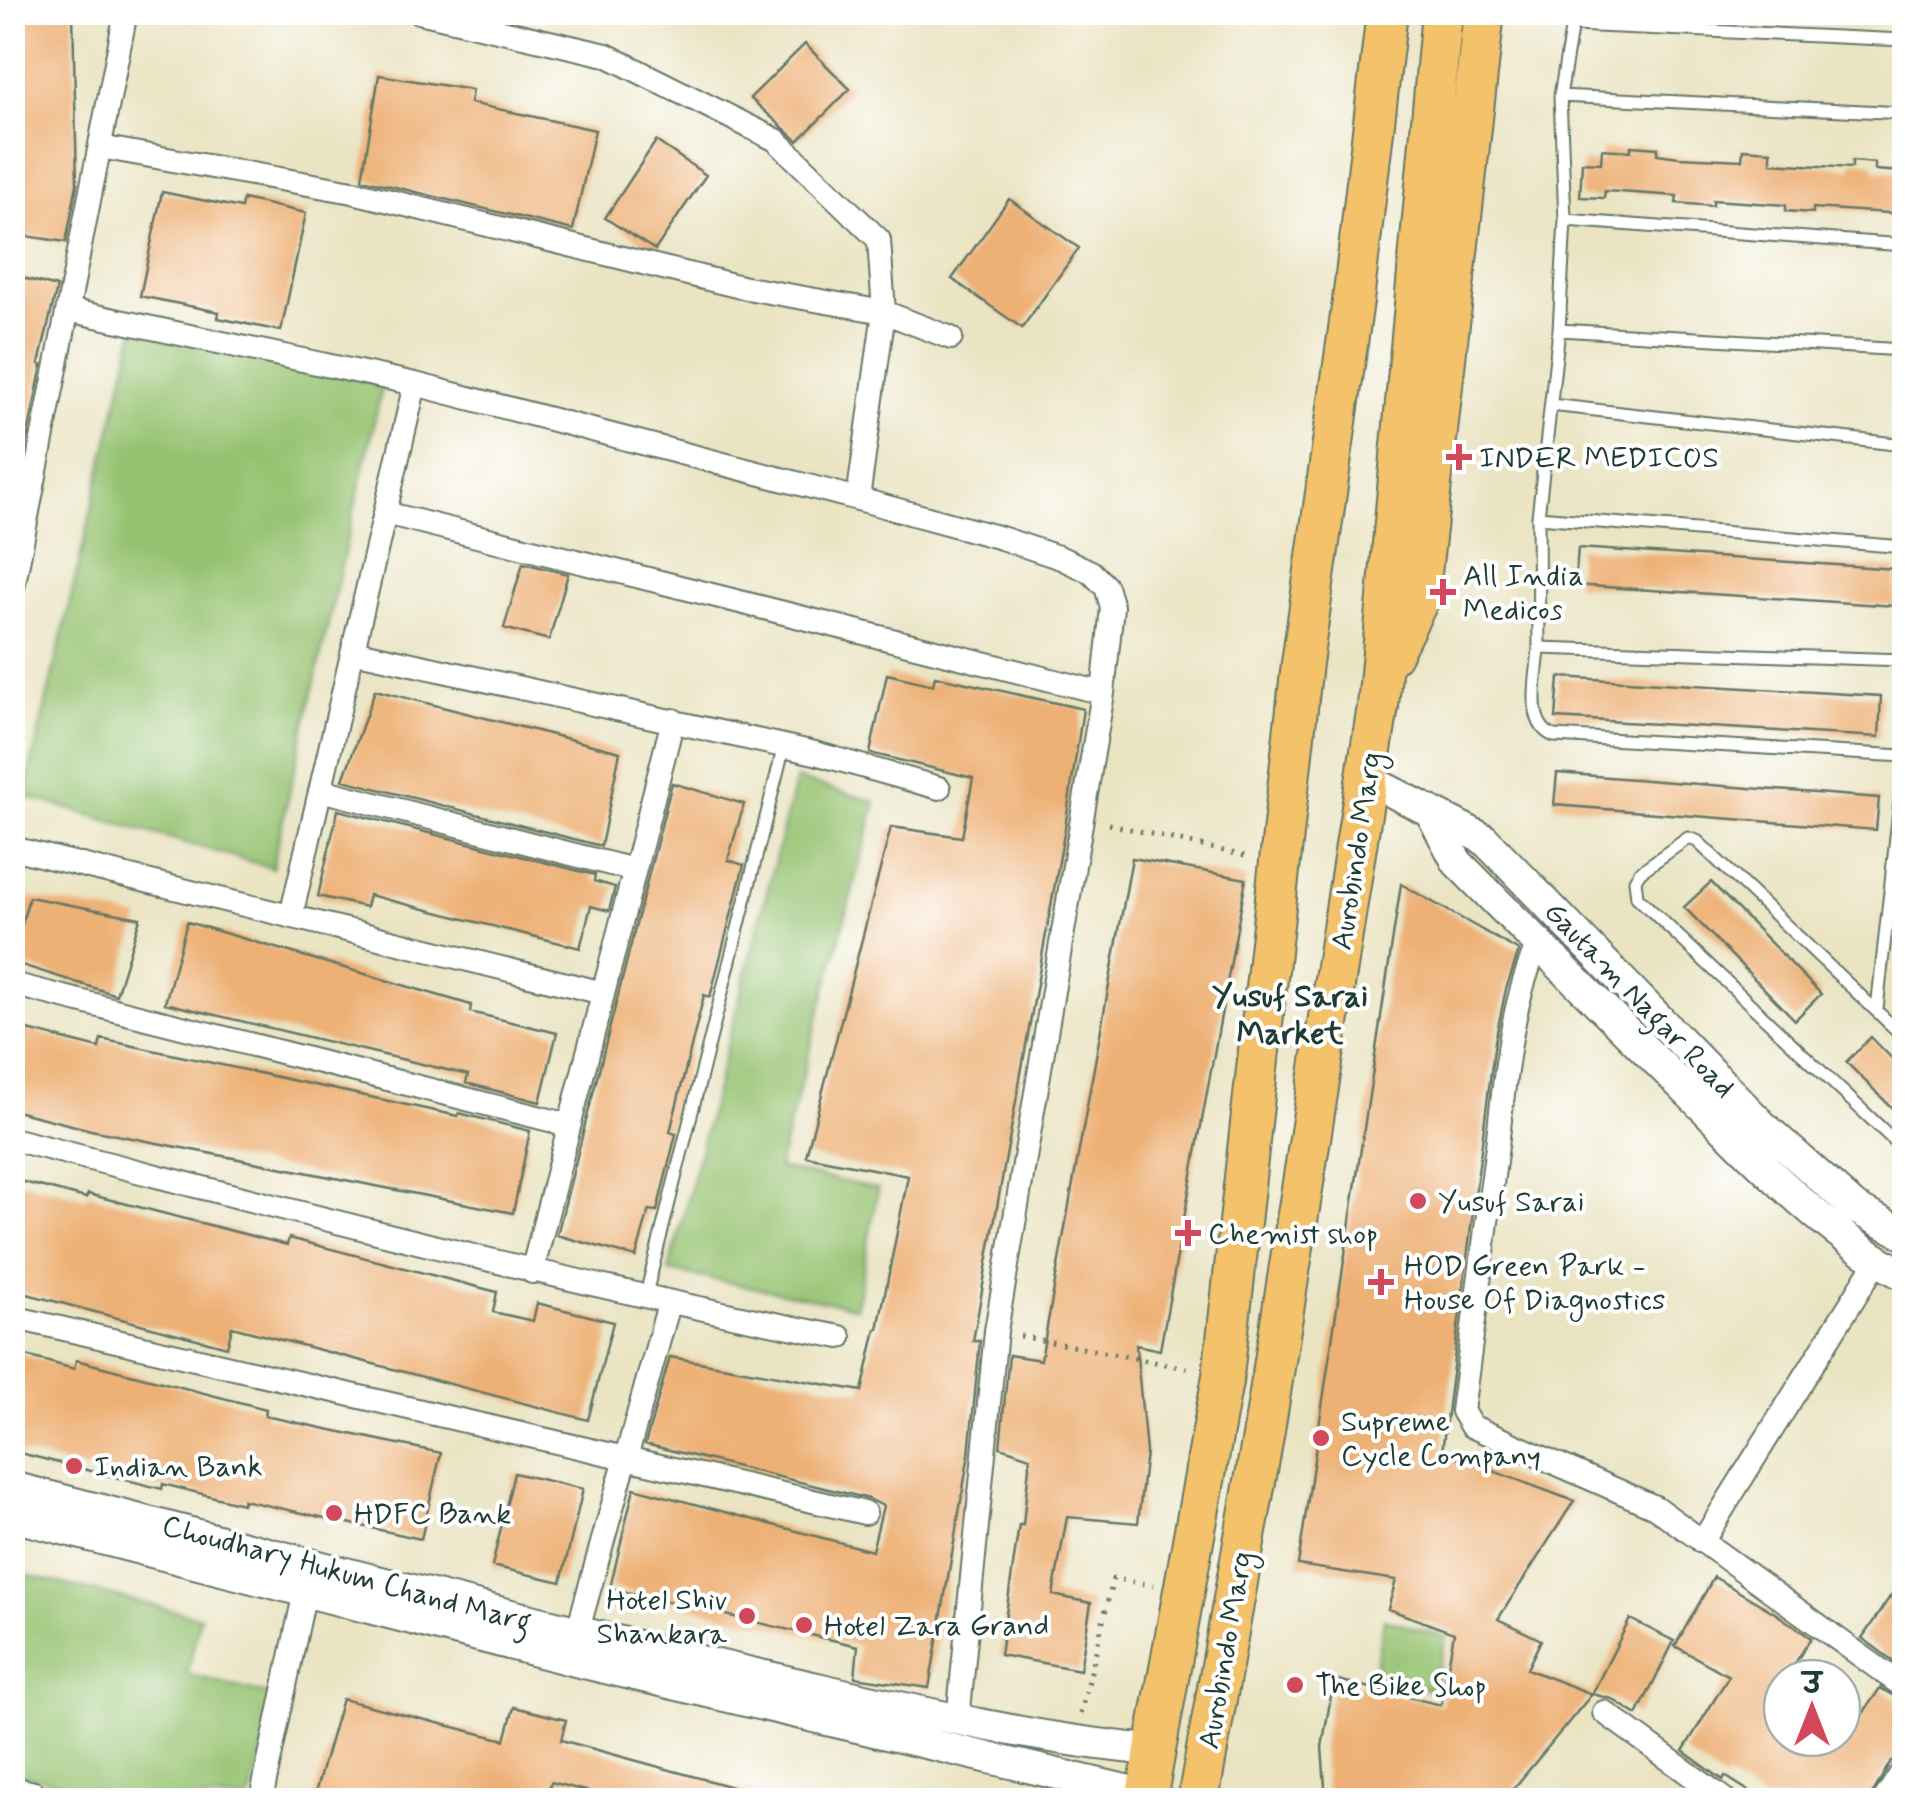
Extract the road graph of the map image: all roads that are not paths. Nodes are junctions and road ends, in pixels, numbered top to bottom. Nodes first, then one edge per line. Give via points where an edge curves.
1 (126, 12) edge
2 (418, 12) edge
3 (1386, 12) edge
4 (1442, 12) edge
5 (1484, 12) edge
6 (1574, 19) edge
7 (1904, 40) edge
8 (1560, 96) junction
9 (1904, 114) edge
10 (100, 147) junction
11 (1565, 220) junction
12 (1904, 244) edge
13 (68, 310) junction
14 (884, 312) junction
15 (1560, 330) junction
16 (952, 338) dead end
17 (1904, 350) edge
18 (415, 384) junction
19 (1552, 405) junction
20 (1904, 444) edge
21 (858, 499) junction
22 (385, 513) junction
23 (1538, 517) junction
24 (1904, 548) edge
25 (12, 593) edge
26 (1539, 648) junction
27 (353, 652) junction
28 (1904, 660) edge
29 (1381, 675) junction
30 (1103, 694) junction
31 (673, 720) junction
32 (784, 746) junction
33 (1904, 756) edge
34 (1904, 764) edge
35 (1368, 779) junction
36 (939, 788) dead end
37 (321, 790) junction
38 (1430, 811) junction
39 (12, 848) edge
40 (634, 870) junction
41 (291, 916) junction
42 (1538, 944) junction
43 (12, 984) edge
44 (603, 993) junction
45 (1877, 1010) junction
46 (1904, 1037) edge
47 (569, 1125) junction
48 (12, 1139) edge
49 (1904, 1150) edge
50 (1904, 1234) edge
51 (1877, 1261) junction
52 (532, 1272) junction
53 (1904, 1275) edge
54 (645, 1298) junction
55 (669, 1304) junction
56 (12, 1317) edge
57 (840, 1336) dead end
58 (627, 1456) junction
59 (12, 1486) edge
60 (865, 1513) dead end
61 (12, 1516) edge
62 (1702, 1542) junction
63 (304, 1592) junction
64 (577, 1633) junction
65 (1904, 1687) edge
66 (1604, 1712) dead end
67 (958, 1720) junction
68 (1153, 1750) junction
69 (1904, 1769) edge
70 (12, 1788) edge
71 (1146, 1798) edge
72 (41, 1800) edge
73 (261, 1800) edge
74 (1198, 1800) edge
75 (1724, 1800) edge
76 (1884, 1800) edge

1 - 10 street
2 - 14 street via 606,55 776,140 879,240
3 - 68 highway, Aurobindo Marg via 1302,663 1223,1376
4 - 29 highway, Aurobindo Marg
5 - 29 highway via 1418,600
6 - 7 lane
6 - 8 lane
8 - 9 lane
8 - 11 lane
10 - 13 street
10 - 14 street via 353,192 741,287
11 - 12 lane
11 - 15 lane
13 - 18 street
13 - 25 street
14 - 16 street
14 - 21 street
15 - 17 lane
15 - 19 lane
18 - 21 street
18 - 22 street
19 - 20 lane
19 - 23 lane
21 - 30 street via 1017,543 1091,572 1106,587 1112,608
22 - 27 street
22 - 30 street
23 - 24 lane
23 - 26 lane
26 - 28 lane
26 - 33 lane via 1536,718 1554,736
27 - 31 street
27 - 37 street
29 - 35 highway, Aurobindo Marg
30 - 67 street via 996,1331
31 - 32 street
31 - 40 street
32 - 36 street
32 - 54 lane
34 - 45 lane
35 - 38 street, Gautam Nagar Road
35 - 74 highway, Aurobindo Marg
37 - 40 street
37 - 41 street
38 - 42 street via 1457,862
38 - 50 street, Gautam Nagar Road via 1484,839 1764,1126 1855,1208
39 - 41 street
40 - 44 street
41 - 44 street
42 - 51 street via 1734,1138
42 - 62 street via 1505,1083 1462,1412 1470,1426 1655,1508
43 - 47 street
44 - 47 street
45 - 46 lane
45 - 49 lane via 1695,839 1635,880 1637,897
47 - 52 street
48 - 52 street
51 - 53 street
51 - 62 street
52 - 54 street
54 - 55 street
55 - 57 street
55 - 58 street
56 - 58 street
58 - 60 street
58 - 64 street
59 - 64 street, Choudhary Hukum Chand Marg
61 - 63 street, Choudhary Hukum Chand Marg
62 - 65 street
63 - 71 street, Choudhary Hukum Chand Marg
63 - 73 street
64 - 67 street, Choudhary Hukum Chand Marg
66 - 75 street
67 - 68 street, Choudhary Hukum Chand Marg
68 - 71 highway, Aurobindo Marg
69 - 76 street
70 - 72 street

